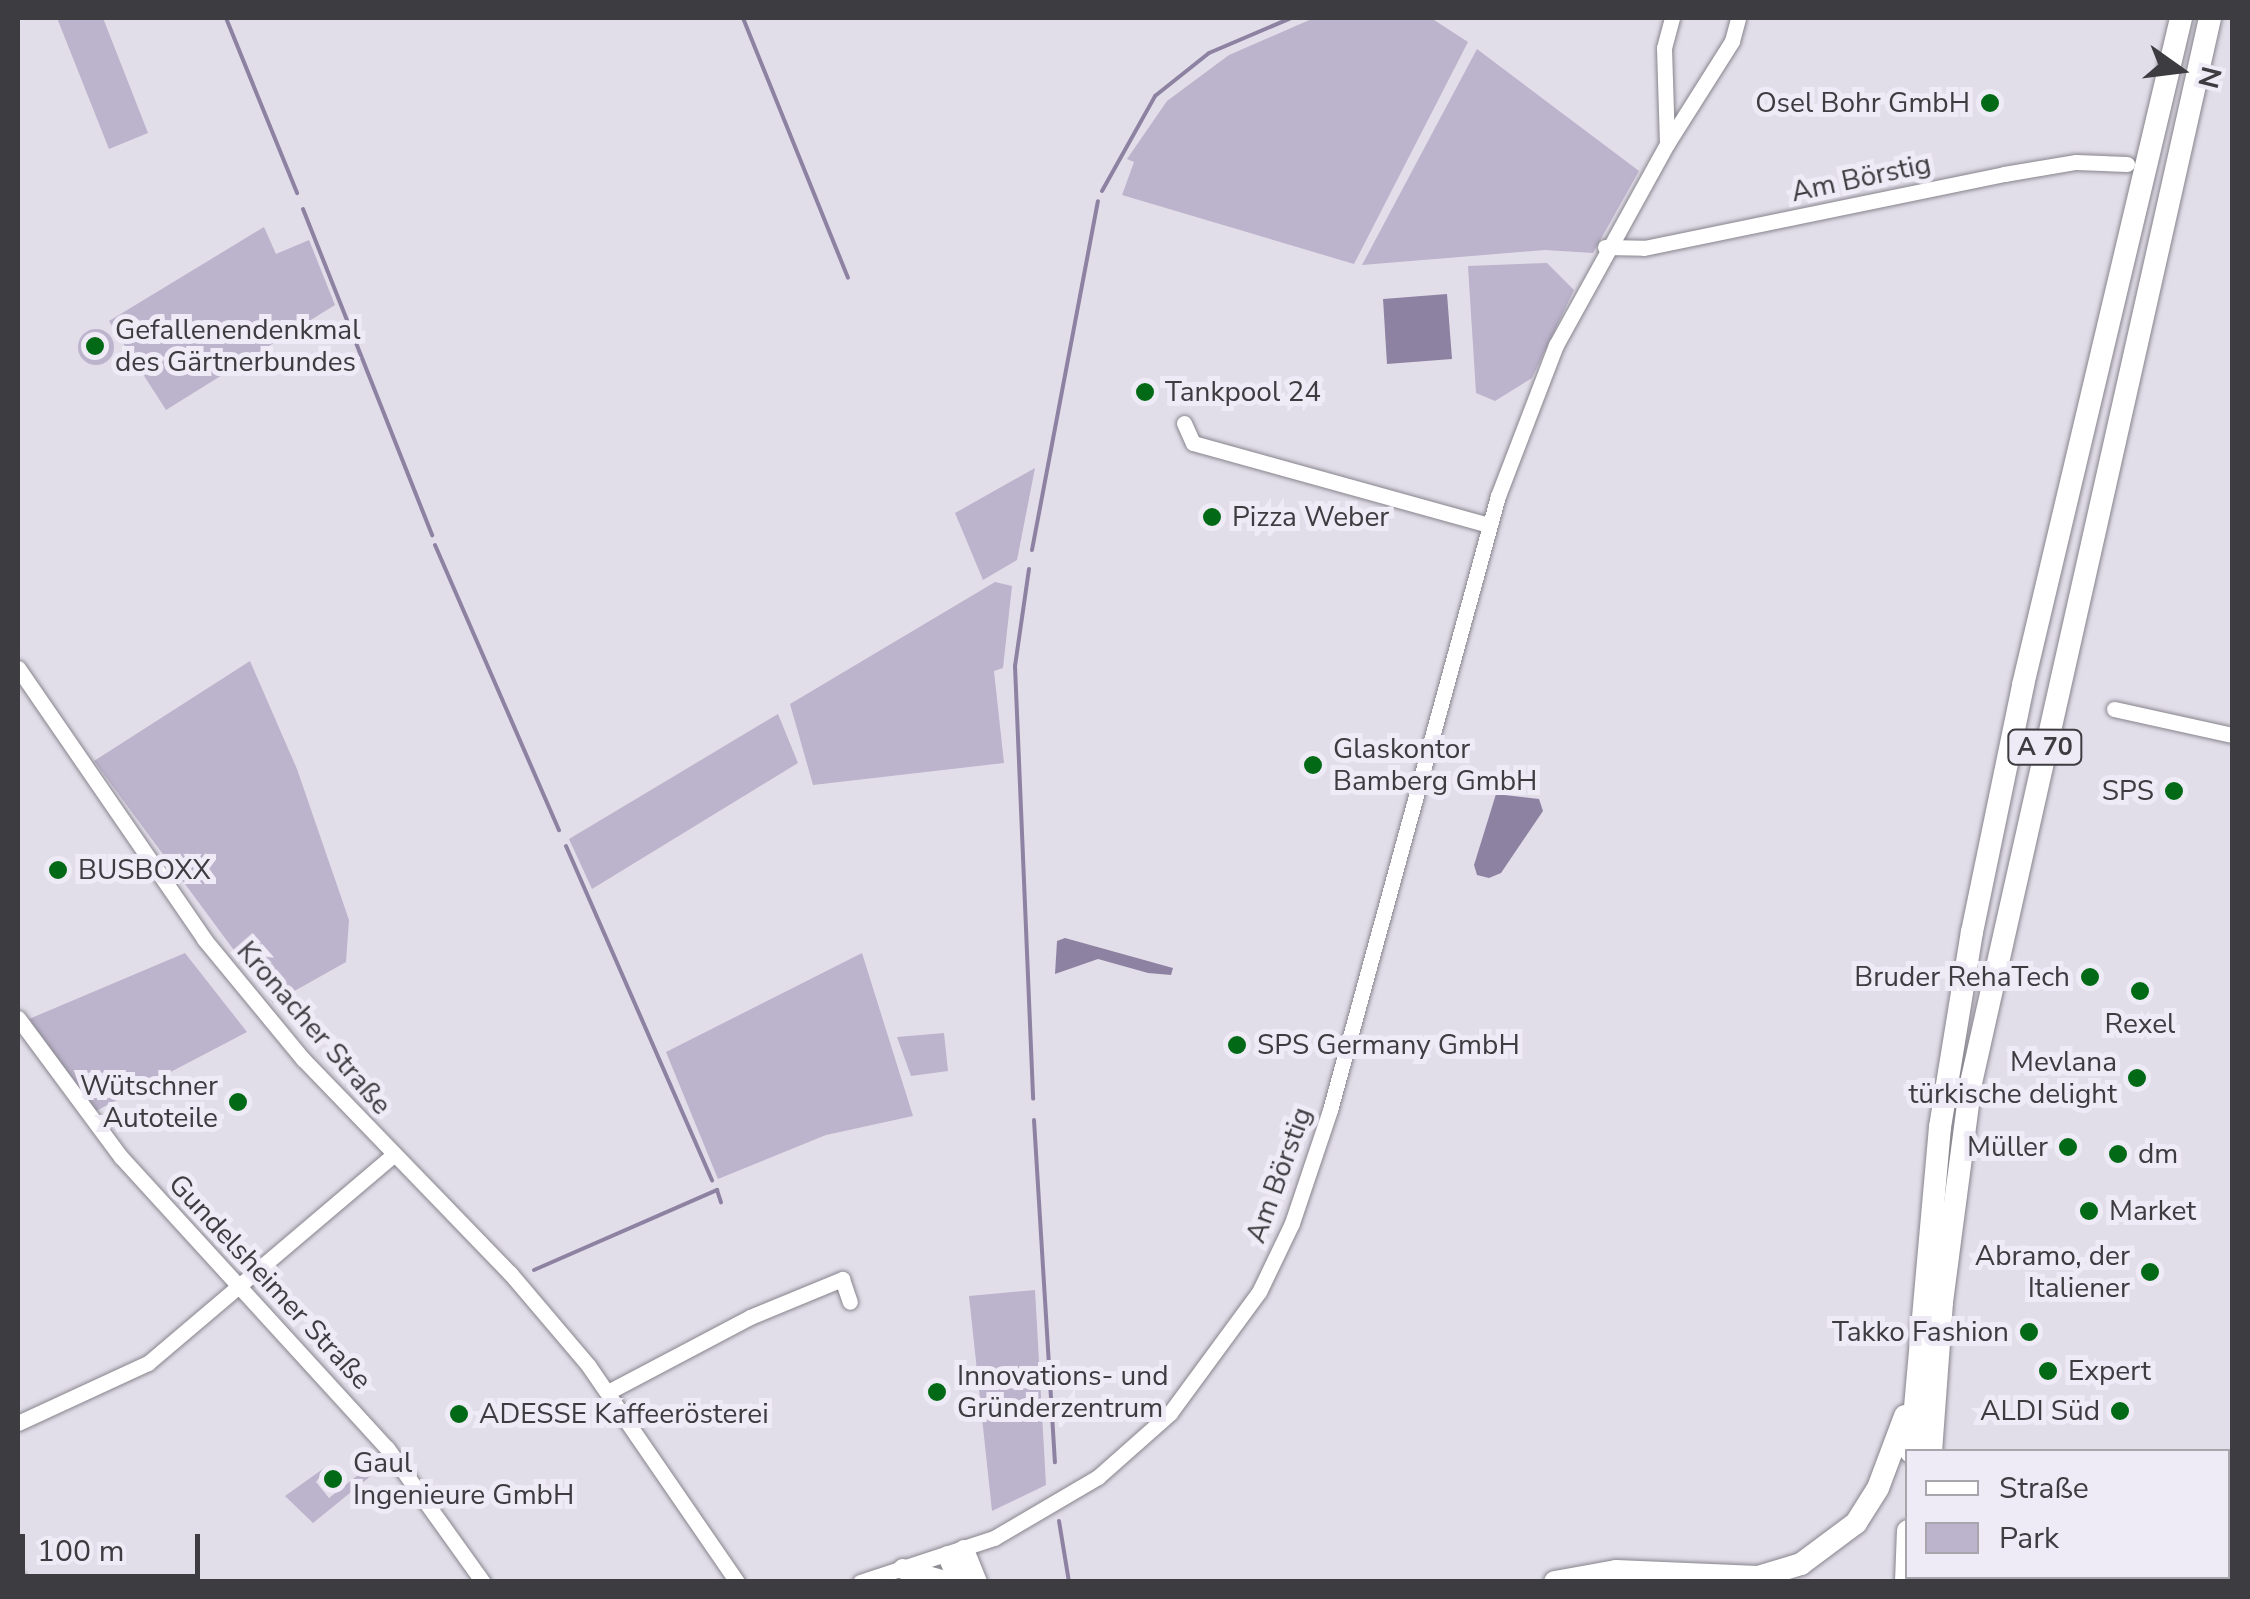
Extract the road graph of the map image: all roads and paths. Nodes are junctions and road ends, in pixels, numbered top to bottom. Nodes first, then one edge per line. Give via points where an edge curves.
1 (1672, 18) edge
2 (1738, 18) edge
3 (2181, 18) edge
4 (2210, 18) edge
5 (1667, 144) junction
6 (2128, 164) dead end
7 (1606, 246) junction
8 (1184, 423) dead end
9 (1488, 524) junction
10 (18, 668) edge
11 (2114, 709) dead end
12 (2232, 735) edge
13 (18, 1018) edge
14 (393, 1155) junction
15 (242, 1286) junction
16 (850, 1302) dead end
17 (1914, 1390) junction
18 (608, 1392) junction
19 (18, 1423) edge
20 (1911, 1449) edge
21 (1931, 1449) edge
22 (956, 1553) junction
23 (903, 1569) junction
24 (734, 1577) edge
25 (1733, 1579) edge
26 (483, 1582) edge
27 (747, 1582) edge
28 (860, 1582) edge
29 (949, 1582) edge
30 (960, 1582) edge
31 (976, 1582) edge
32 (1555, 1582) edge

1 - 5 street via 1664,48
2 - 5 street, Am Börstig via 1732,41
3 - 17 highway, A 70 via 2023,684 1972,932 1940,1126
4 - 21 highway, A 70 via 1974,1064 1948,1244
5 - 7 street, Am Börstig
6 - 7 street, Am Börstig via 2076,162 1644,248
7 - 9 street, Am Börstig via 1540,380
8 - 9 street via 1193,443
9 - 22 street, Am Börstig via 1330,1110 1268,1274 1221,1350 1135,1446 1046,1512
10 - 14 street, Kronacher Straße via 204,939
11 - 12 street
13 - 15 street, Gundelsheimer Straße via 90,1119
14 - 15 street
14 - 18 street, Kronacher Straße via 510,1273
15 - 19 street via 148,1364
15 - 26 street, Gundelsheimer Straße via 402,1466
16 - 18 street via 842,1279 750,1317
17 - 20 highway, A 70
17 - 25 highway via 1885,1473 1856,1523 1801,1564
18 - 24 street, Kronacher Straße
22 - 23 street, Am Börstig
22 - 30 main road
22 - 31 main road
23 - 28 street, Am Börstig
23 - 29 main road
24 - 27 street
25 - 32 highway via 1616,1572

